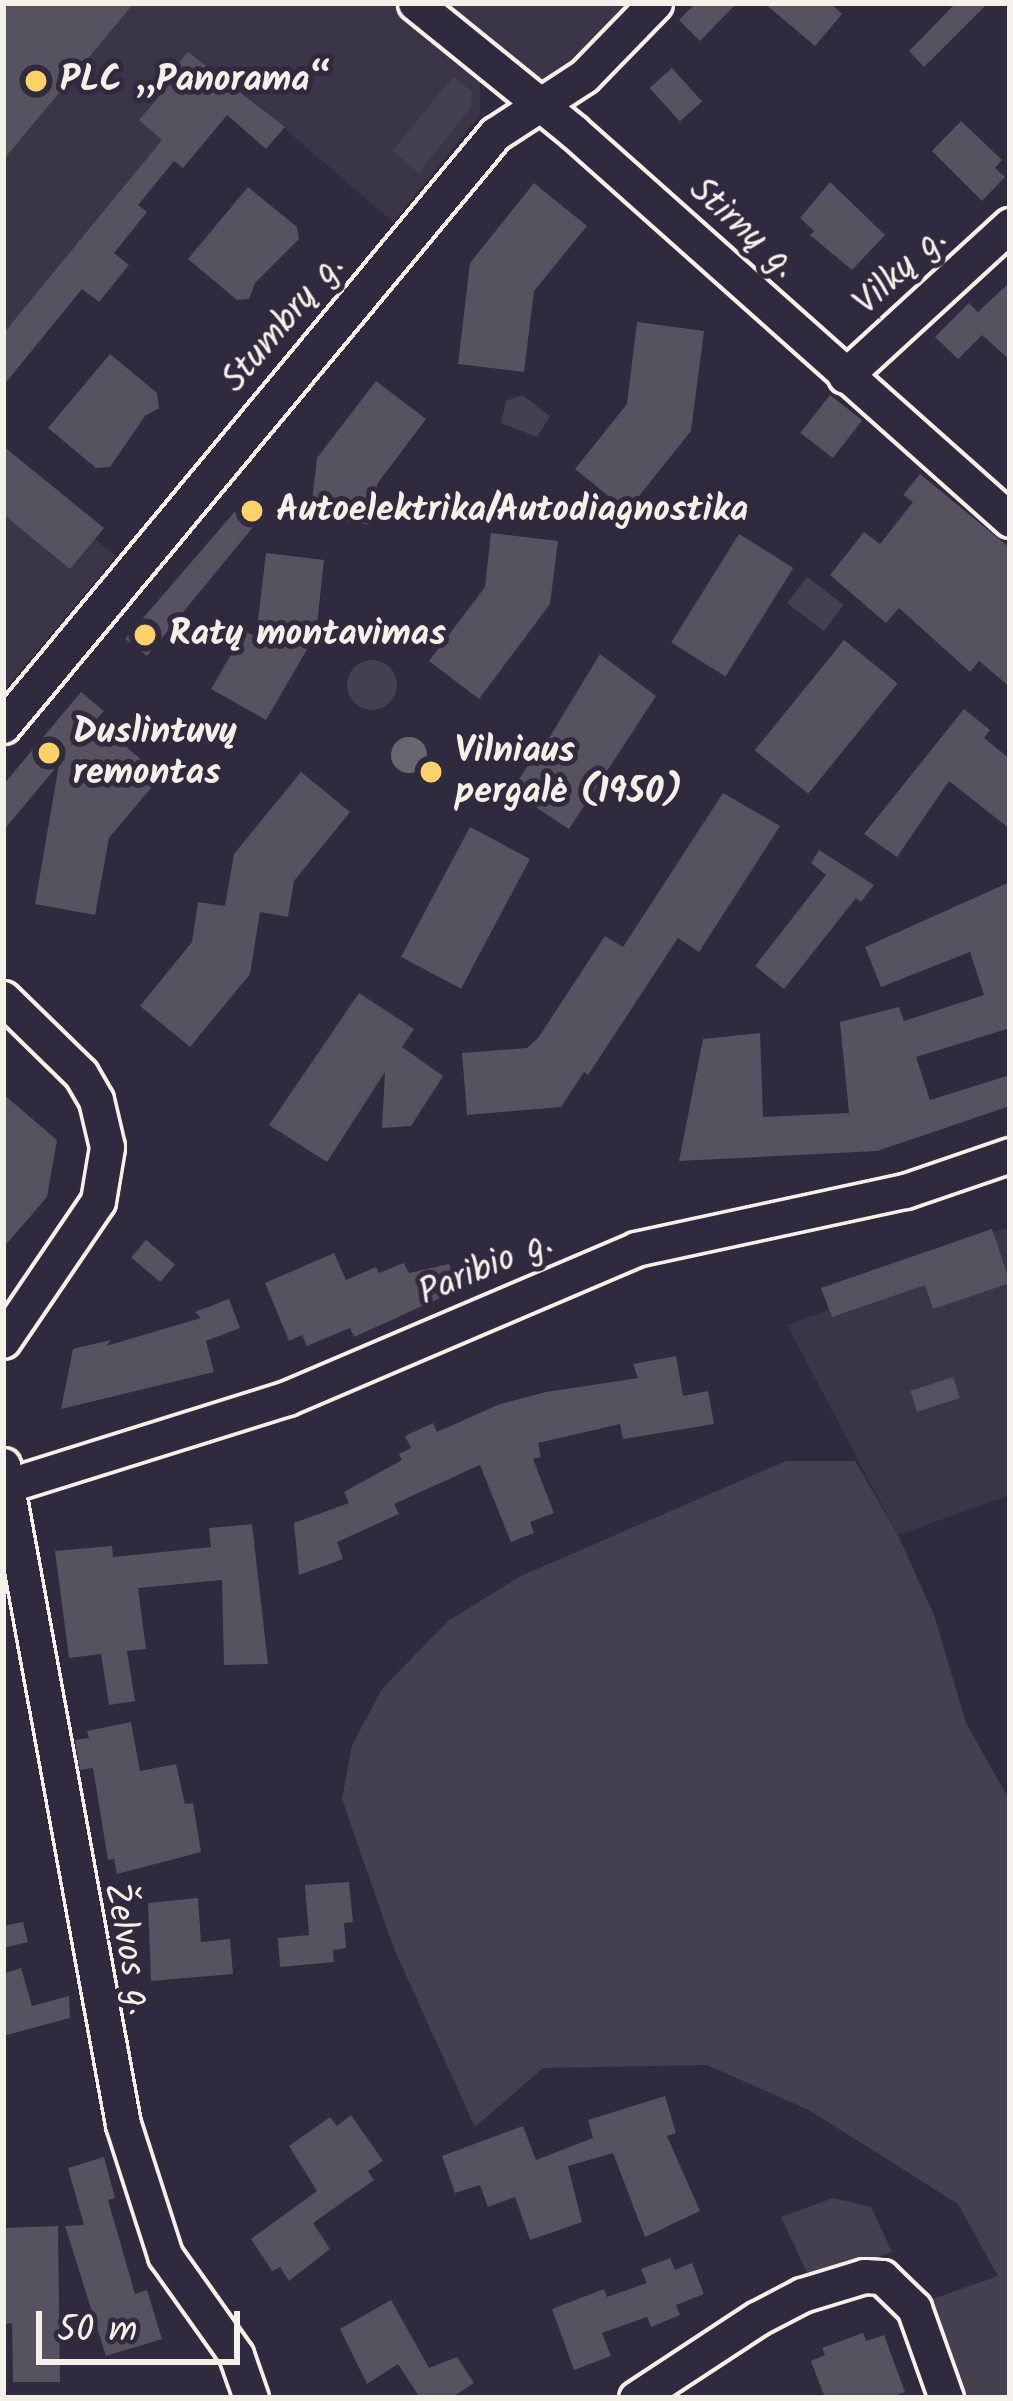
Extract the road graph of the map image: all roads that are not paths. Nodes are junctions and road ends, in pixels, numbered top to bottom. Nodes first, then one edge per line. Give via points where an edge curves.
1 (415, 3) edge
2 (655, 3) edge
3 (538, 103) junction
4 (1010, 225) edge
5 (845, 376) junction
6 (1010, 520) edge
7 (3, 726) edge
8 (3, 998) edge
9 (1010, 1155) edge
10 (3, 1341) edge
11 (4, 1479) edge
12 (251, 2398) edge
13 (636, 2398) edge
14 (946, 2398) edge

1 - 3 street, Stirnų g.
2 - 3 street, Stumbrų g. via 584,76
3 - 5 street, Stirnų g.
3 - 7 street, Stumbrų g. via 480,151
4 - 5 street, Vilkų g.
5 - 6 street, Stirnų g.
8 - 10 street via 81,1074 106,1148 98,1201
9 - 11 street, Paribio g. via 905,1191 635,1249 287,1398
11 - 12 street, Želvos g. via 123,2124 165,2254 236,2355
13 - 14 street via 802,2295 850,2278 883,2277 914,2308

